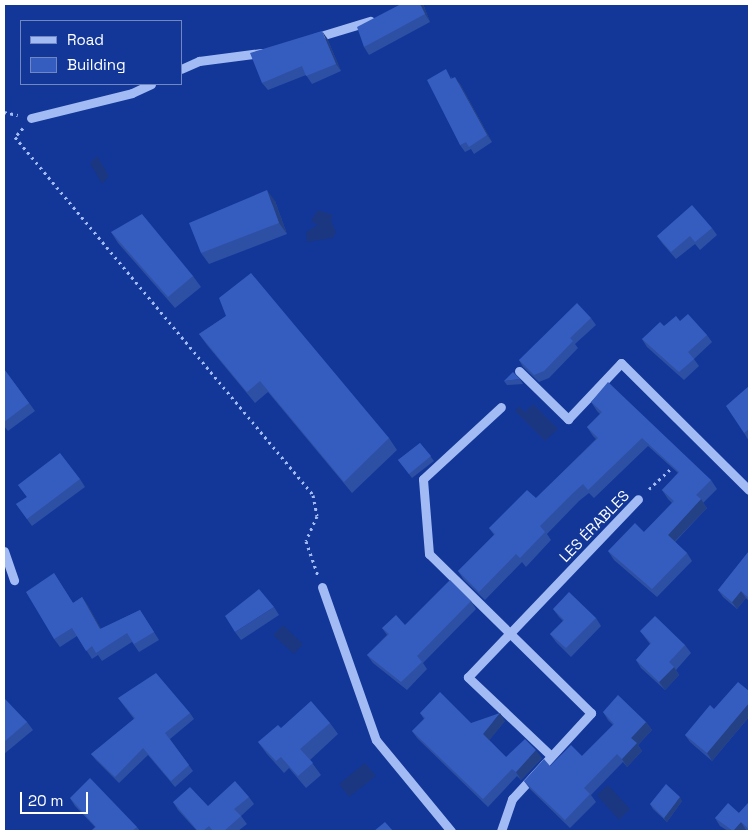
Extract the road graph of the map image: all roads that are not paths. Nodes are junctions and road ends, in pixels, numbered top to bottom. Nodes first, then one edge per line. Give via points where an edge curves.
1 (379, 16) edge
2 (303, 42) edge
3 (269, 52) edge
4 (182, 69) edge
5 (149, 85) edge
6 (31, 118) road end
7 (519, 371) edge
8 (501, 407) dead end
9 (749, 490) edge
10 (638, 499) road end
11 (4, 551) edge
12 (14, 580) dead end
13 (322, 587) road end
14 (510, 633) junction
15 (549, 754) junction
16 (451, 831) edge
17 (501, 831) edge

1 - 2 street
3 - 4 street via 199,61
5 - 6 street via 132,93
7 - 9 street via 568,419 621,363
8 - 14 street via 423,478 429,554
10 - 14 street, LES ÉRABLES
11 - 12 street
13 - 16 street via 376,740
14 - 15 street via 591,713
14 - 15 street, LES ÉRABLES via 468,676
15 - 17 street via 512,799

